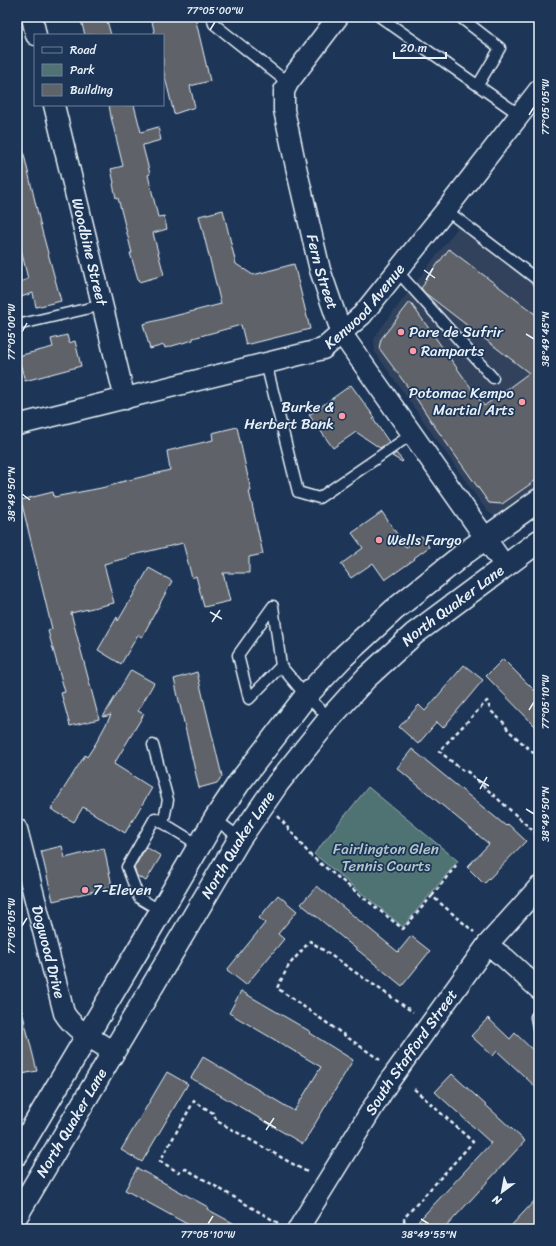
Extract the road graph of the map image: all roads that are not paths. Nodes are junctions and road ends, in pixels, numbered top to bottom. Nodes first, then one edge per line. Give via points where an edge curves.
1 (32, 17) edge
2 (212, 17) edge
3 (338, 17) edge
4 (380, 17) edge
5 (460, 17) edge
6 (392, 21) edge
7 (36, 34) edge
8 (288, 83) junction
9 (478, 85) junction
10 (539, 90) edge
11 (54, 106) edge
12 (520, 115) junction
13 (446, 210) junction
14 (397, 271) junction
15 (539, 281) edge
16 (103, 305) junction
17 (17, 325) edge
18 (342, 334) junction
19 (266, 363) junction
20 (493, 378) dead end
21 (125, 399) junction
22 (17, 425) edge
23 (412, 434) junction
24 (539, 500) edge
25 (486, 538) junction
26 (539, 541) edge
27 (505, 566) junction
28 (281, 666) junction
29 (306, 696) junction
30 (330, 718) junction
31 (153, 745) dead end
32 (215, 818) junction
33 (163, 823) junction
34 (17, 829) edge
35 (240, 838) junction
36 (199, 845) junction
37 (539, 886) edge
38 (161, 911) junction
39 (481, 939) junction
40 (539, 989) edge
41 (539, 1013) edge
42 (539, 1032) edge
43 (87, 1036) junction
44 (114, 1052) junction
45 (17, 1154) edge
46 (17, 1215) edge
47 (298, 1229) edge

1 - 7 street
2 - 8 lane via 214,24
3 - 8 street, Fern Street
4 - 6 lane
5 - 9 lane via 500,48
6 - 9 lane
8 - 18 street, Fern Street via 284,91 284,110 294,160 320,270
9 - 12 lane
10 - 12 street, Kenwood Avenue
11 - 16 street, Woodbine Street
12 - 13 street, Kenwood Avenue
13 - 14 street, Kenwood Avenue
13 - 15 lane
14 - 18 street, Kenwood Avenue via 362,315
14 - 20 lane
16 - 17 lane
16 - 21 street, Woodbine Street
18 - 19 street, Kenwood Avenue via 323,349
18 - 23 street, Fern Street
19 - 21 street, Kenwood Avenue
19 - 23 lane via 298,492 319,498
21 - 22 street, Kenwood Avenue
23 - 25 street, Fern Street
24 - 25 main road, North Quaker Lane
25 - 27 street, Fern Street
25 - 29 main road, North Quaker Lane via 394,610 344,656
26 - 27 main road, North Quaker Lane
27 - 30 main road, North Quaker Lane via 414,634 366,678
28 - 28 lane via 249,699 238,655 273,606
28 - 29 lane
29 - 30 lane
29 - 32 main road, North Quaker Lane
30 - 35 main road, North Quaker Lane via 278,783
31 - 33 lane via 168,800
32 - 35 lane
32 - 36 main road, North Quaker Lane
33 - 36 lane
33 - 38 lane via 155,818 127,867 139,898
34 - 43 street, Dogwood Drive via 64,1013 70,1022
35 - 44 main road, North Quaker Lane
36 - 38 main road, North Quaker Lane
37 - 39 street, South Stafford Street
38 - 43 main road, North Quaker Lane
39 - 40 street
39 - 47 street, South Stafford Street
41 - 42 lane via 536,1017
43 - 44 street, Dogwood Drive
43 - 45 main road, North Quaker Lane
44 - 46 main road, North Quaker Lane

